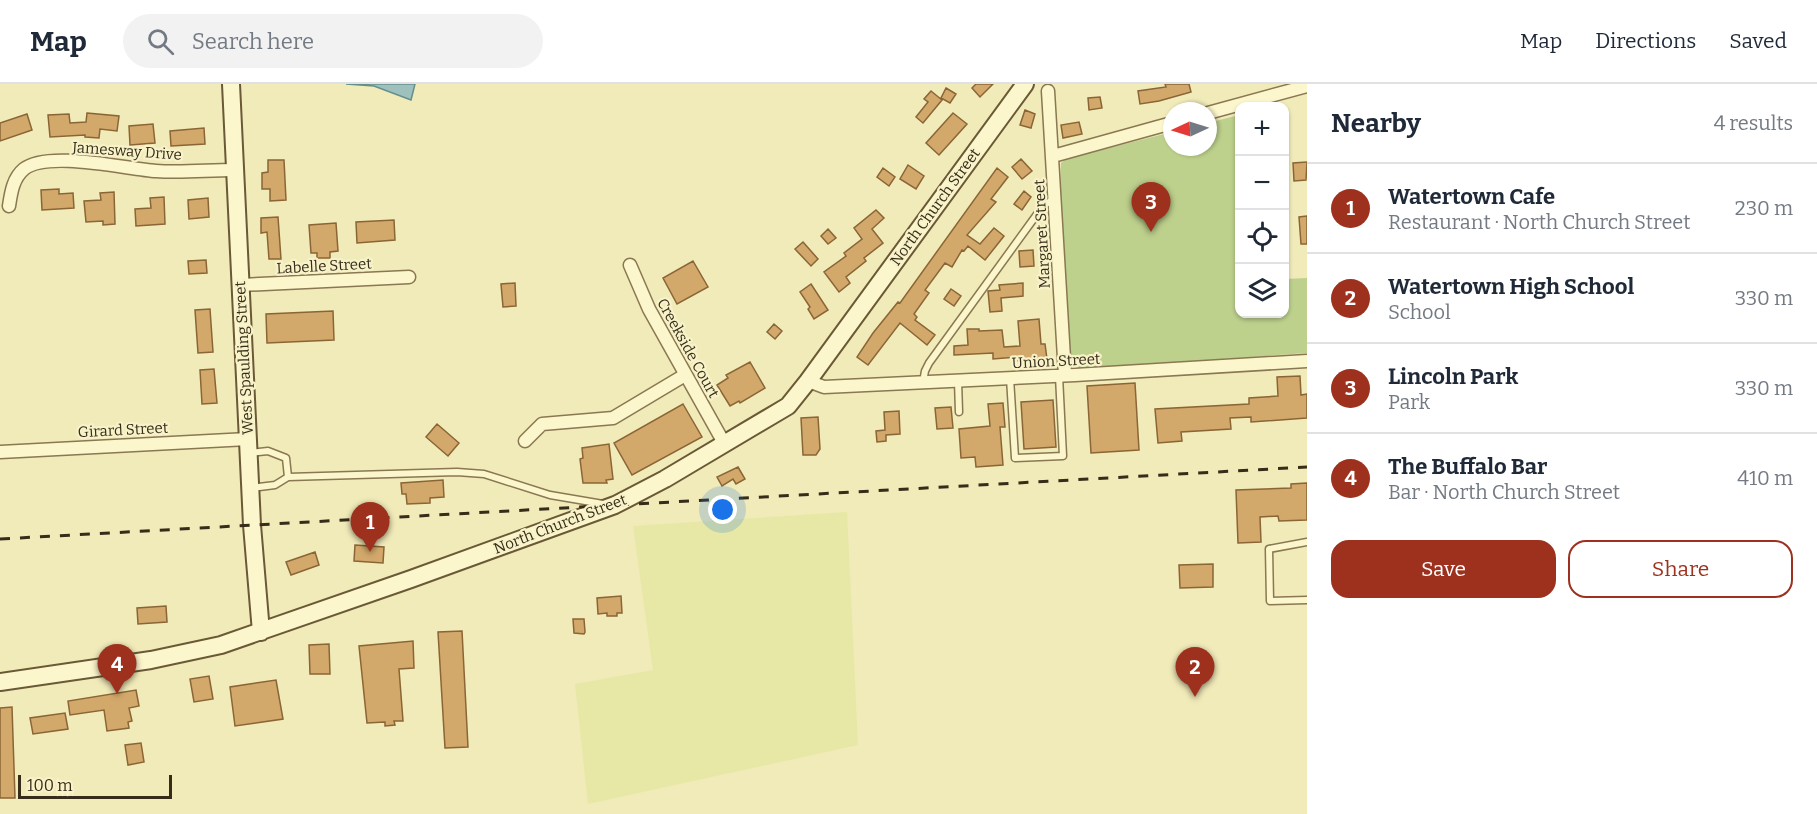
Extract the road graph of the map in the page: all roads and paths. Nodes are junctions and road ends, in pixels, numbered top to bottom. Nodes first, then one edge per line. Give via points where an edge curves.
1 (231, 84) edge
2 (1025, 84) edge
3 (1307, 86) edge
4 (1048, 92) dead end
5 (1217, 111) edge
6 (1163, 125) edge
7 (1053, 156) junction
8 (234, 170) junction
9 (1055, 198) junction
10 (9, 206) dead end
11 (630, 265) dead end
12 (409, 277) dead end
13 (241, 285) junction
14 (1307, 361) edge
15 (686, 375) junction
16 (1062, 376) junction
17 (1010, 378) junction
18 (808, 381) junction
19 (958, 381) junction
20 (923, 382) junction
21 (959, 412) dead end
22 (525, 441) dead end
23 (724, 444) junction
24 (249, 446) junction
25 (0, 452) edge
26 (288, 477) junction
27 (250, 488) junction
28 (615, 505) junction
29 (1307, 542) edge
30 (1307, 600) edge
31 (261, 632) junction
32 (0, 682) edge

1 - 8 main road, West Spaulding Street
2 - 18 main road, North Church Street
3 - 5 street
4 - 7 street, Margaret Street
6 - 7 street
7 - 9 street, Margaret Street
8 - 10 street, Jamesway Drive via 156,171 81,162 33,165 20,174 12,187
8 - 13 main road, West Spaulding Street
9 - 16 street, Margaret Street
9 - 20 lane via 1043,206 929,363
11 - 15 street, Creekside Court via 649,309
12 - 13 street, Labelle Street
13 - 24 main road, West Spaulding Street
14 - 16 street, Union Street
15 - 22 street via 613,417 542,424
15 - 23 street, Creekside Court
16 - 17 street, Union Street
16 - 17 lane via 1063,456 1015,458
17 - 19 street, Union Street
18 - 20 street, Union Street via 824,387
18 - 23 main road, North Church Street via 788,406
19 - 20 street, Union Street
19 - 21 lane
23 - 28 main road, North Church Street
24 - 25 street, Girard Street
24 - 26 lane via 286,458
24 - 27 main road, West Spaulding Street
26 - 27 lane via 274,485
26 - 28 lane via 484,474 550,495
27 - 31 main road, West Spaulding Street
28 - 31 main road, North Church Street
29 - 30 lane via 1269,549 1270,601
31 - 32 main road, North Church Street via 179,654

